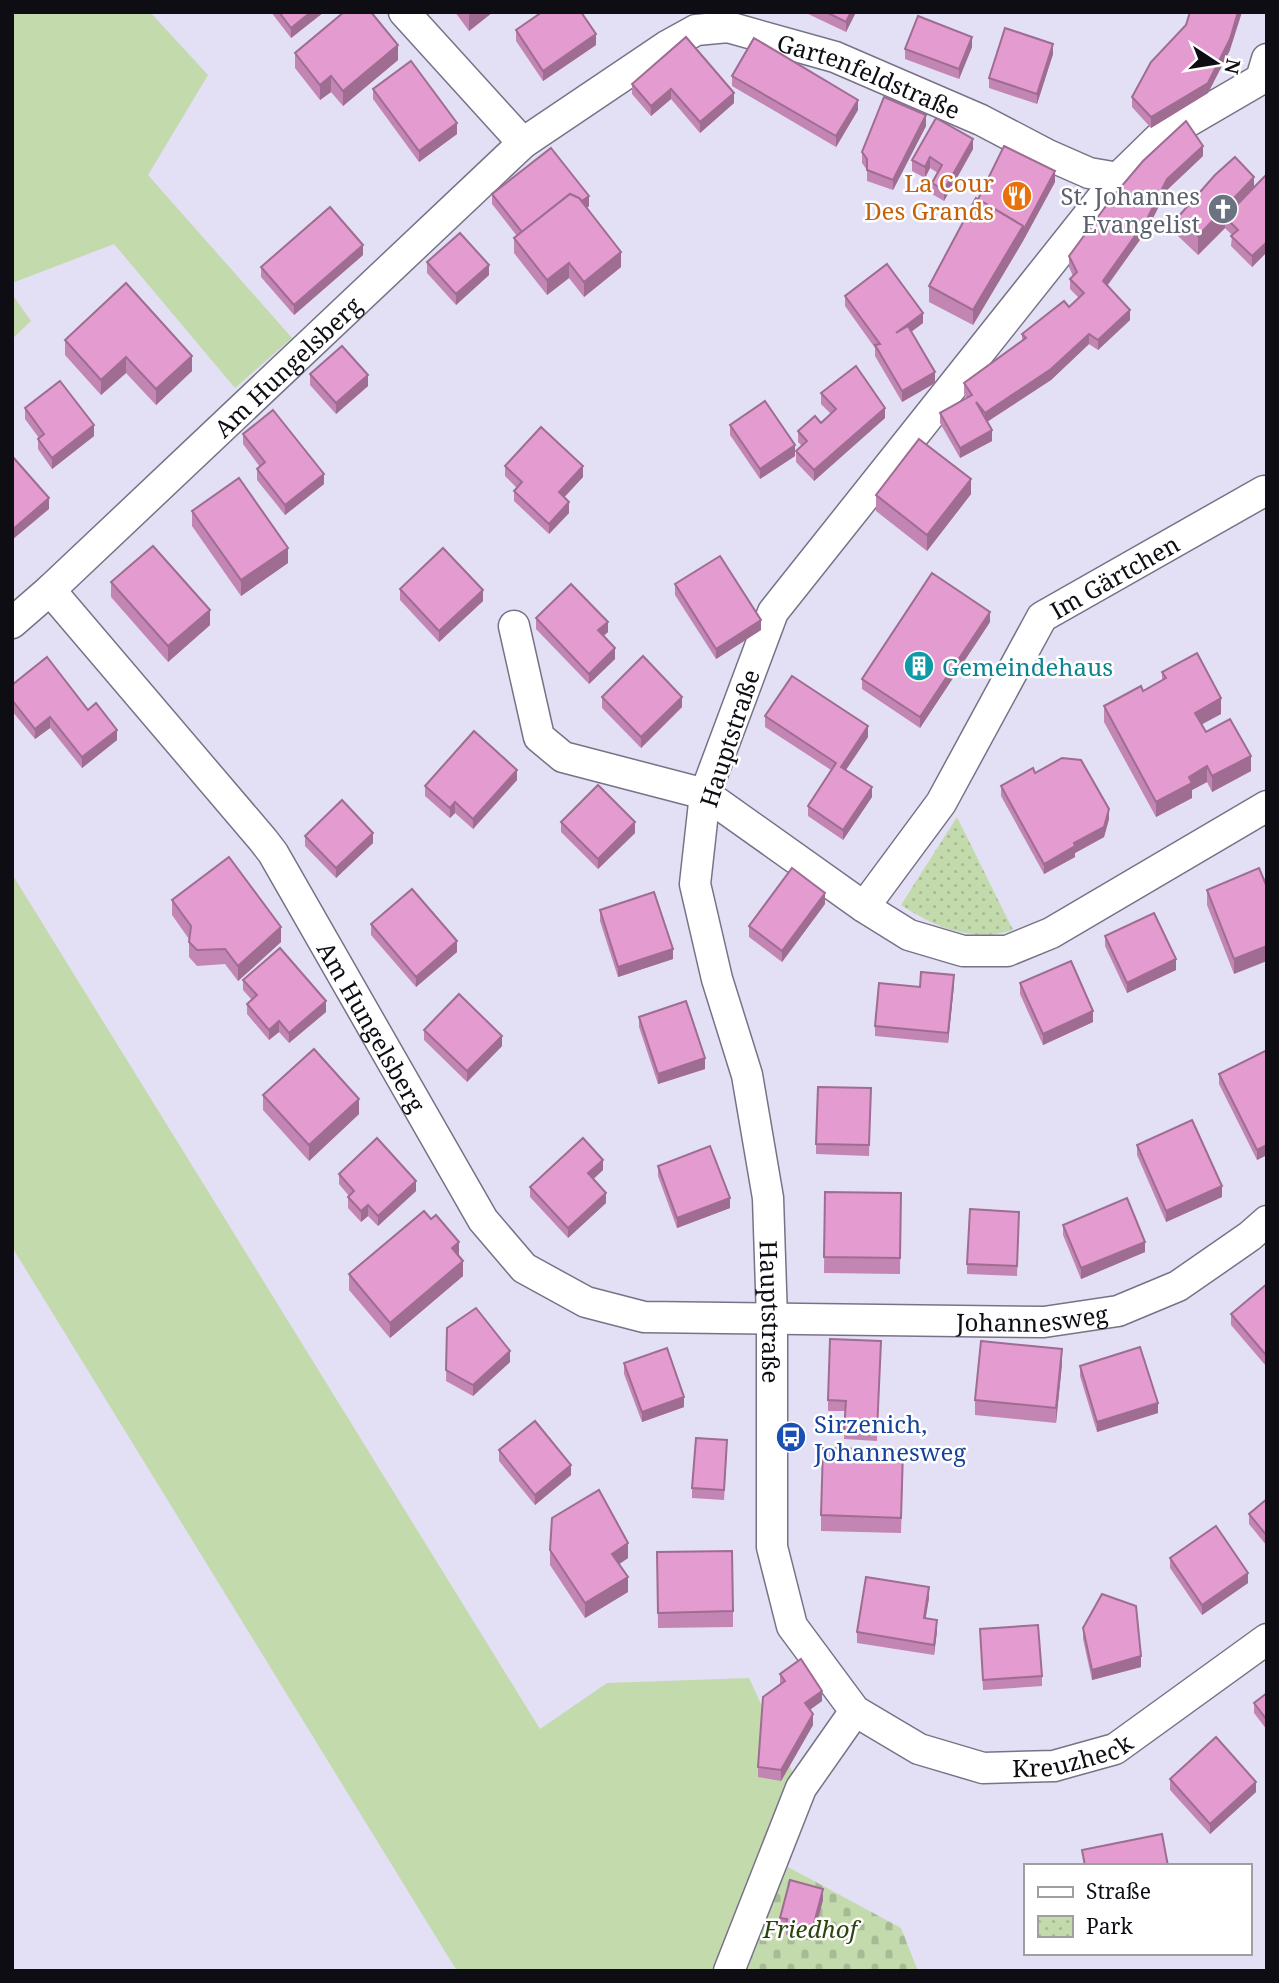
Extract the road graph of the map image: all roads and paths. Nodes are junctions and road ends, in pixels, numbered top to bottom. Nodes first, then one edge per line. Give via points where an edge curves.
1 (404, 12) edge
2 (1265, 73) edge
3 (523, 143) junction
4 (1118, 178) junction
5 (1264, 491) dead end
6 (50, 590) junction
7 (12, 623) edge
8 (514, 626) dead end
9 (705, 794) junction
10 (1267, 806) edge
11 (864, 907) junction
12 (1267, 1221) edge
13 (772, 1319) junction
14 (1267, 1639) edge
15 (855, 1711) junction
16 (729, 1971) edge

1 - 3 street
2 - 4 street, Hauptstraße via 1158,139
3 - 4 street, Gartenfeldstraße via 667,46 696,30 728,27 835,57 981,120 1088,173
3 - 6 street, Am Hungelsberg
4 - 9 street, Hauptstraße via 773,612
5 - 11 street, Im Gärtchen via 1042,617 941,803
6 - 7 street, Am Hungelsberg
6 - 13 street, Am Hungelsberg via 273,853 483,1220 524,1268 586,1302 644,1317
8 - 9 street via 539,737 563,757
9 - 11 street
9 - 13 street, Hauptstraße via 695,884 749,1088 768,1198
10 - 11 street via 1051,933 1007,951 963,951 909,935
12 - 13 street, Johannesweg via 1178,1286 1118,1311 1044,1322
13 - 15 street, Hauptstraße via 772,1547 792,1626
14 - 15 street, Kreuzheck via 1115,1749 1054,1766 983,1768 919,1749
15 - 16 street via 801,1788

